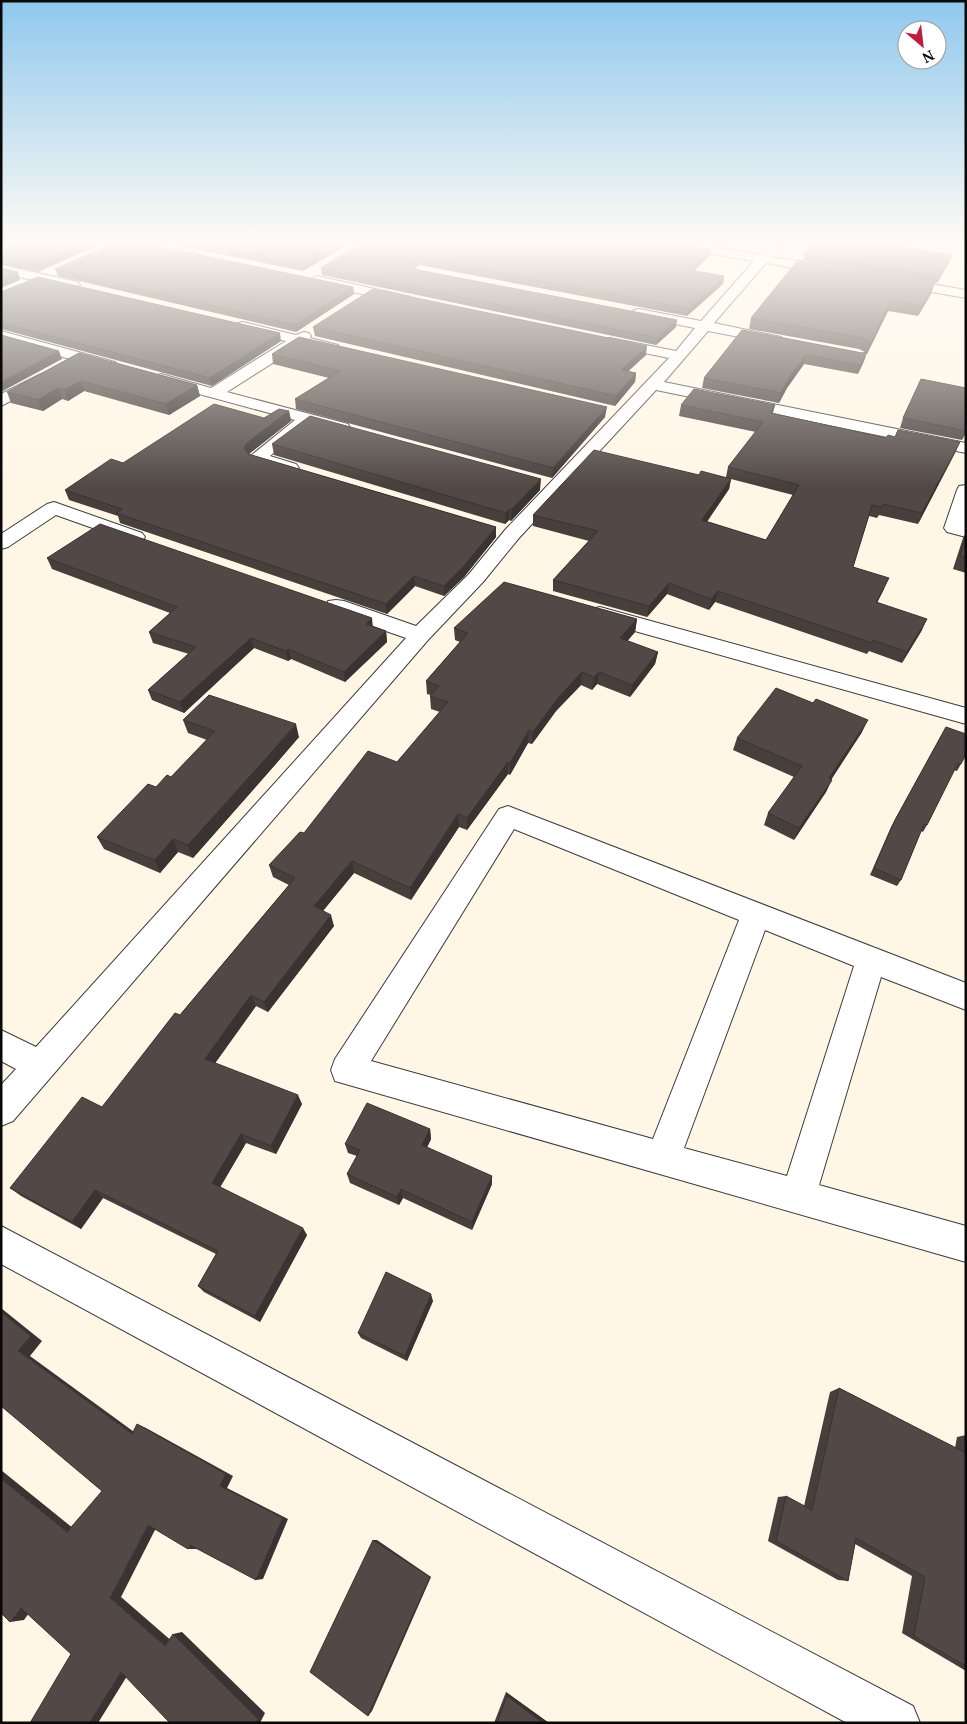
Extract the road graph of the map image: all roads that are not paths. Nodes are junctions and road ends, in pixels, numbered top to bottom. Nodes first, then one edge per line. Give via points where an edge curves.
1 (237, 325) edge
2 (704, 326) joint
3 (314, 329) edge
4 (1, 335) edge
5 (592, 338) edge
6 (298, 340) junction
7 (791, 343) edge
8 (346, 351) edge
9 (680, 356) junction
10 (79, 357) junction
11 (128, 370) edge
12 (147, 375) edge
13 (653, 385) junction
14 (214, 393) junction
15 (1, 401) edge
16 (605, 411) edge
17 (624, 415) junction
18 (308, 419) junction
19 (356, 432) edge
20 (966, 448) edge
21 (304, 472) edge
22 (538, 482) edge
23 (558, 487) junction
24 (966, 490) edge
25 (493, 528) edge
26 (966, 531) edge
27 (512, 534) junction
28 (1, 543) edge
29 (157, 544) edge
30 (317, 599) edge
31 (582, 608) edge
32 (420, 635) junction
33 (966, 716) edge
34 (756, 914) junction
35 (870, 959) junction
36 (966, 997) edge
37 (1, 1044) edge
38 (40, 1065) junction
39 (1, 1110) edge
40 (663, 1159) junction
41 (798, 1197) junction
42 (1, 1244) edge
43 (966, 1244) edge
44 (896, 1723) edge

1 - 6 street
2 - 7 street
2 - 9 street
3 - 6 street
4 - 10 street
5 - 9 street
6 - 8 street
6 - 14 street
9 - 13 street
10 - 11 street
10 - 15 street
12 - 14 street
13 - 17 street
13 - 20 street
14 - 18 street
16 - 17 street
17 - 23 street
18 - 19 street
18 - 21 street via 257,458
22 - 23 street
23 - 27 street
24 - 26 street via 954,528
25 - 27 street
27 - 32 street via 486,581
28 - 29 street via 54,508
30 - 32 street
31 - 33 street
32 - 38 street
34 - 35 street
34 - 40 street
34 - 40 street via 508,816 347,1070
35 - 36 street
35 - 41 street
37 - 38 street
38 - 39 street
40 - 41 street
41 - 43 street
42 - 44 street

